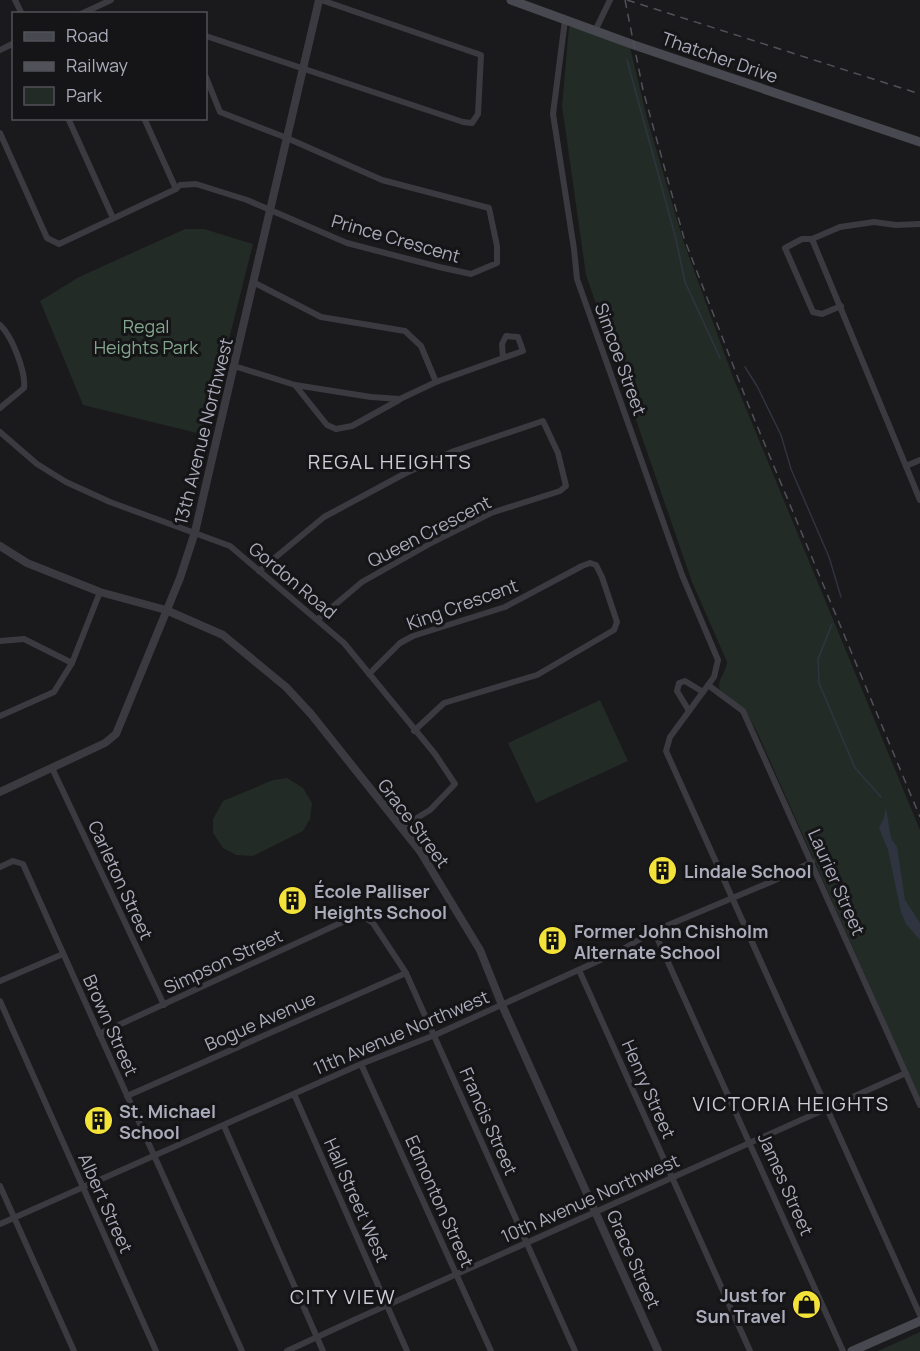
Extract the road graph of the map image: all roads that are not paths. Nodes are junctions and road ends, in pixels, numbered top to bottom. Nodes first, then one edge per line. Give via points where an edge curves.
1 (111, 0) edge
2 (320, 0) edge
3 (511, 0) edge
4 (610, 0) edge
5 (96, 10) edge
6 (565, 20) junction
7 (595, 31) junction
8 (207, 36) edge
9 (302, 68) junction
10 (207, 79) edge
11 (69, 120) edge
12 (145, 120) edge
13 (0, 133) edge
14 (287, 138) junction
15 (920, 142) edge
16 (176, 189) junction
17 (270, 210) junction
18 (113, 218) junction
19 (920, 224) edge
20 (812, 239) junction
21 (253, 282) junction
22 (841, 306) junction
23 (0, 325) edge
24 (503, 358) dead end
25 (234, 366) junction
26 (436, 382) junction
27 (295, 385) junction
28 (400, 399) junction
29 (0, 408) edge
30 (0, 432) edge
31 (920, 460) edge
32 (906, 466) junction
33 (920, 500) edge
34 (195, 532) junction
35 (0, 546) edge
36 (259, 571) junction
37 (100, 592) junction
38 (166, 610) junction
39 (318, 620) junction
40 (0, 641) edge
41 (72, 663) junction
42 (369, 674) junction
43 (708, 685) junction
44 (703, 692) junction
45 (689, 711) junction
46 (0, 716) edge
47 (414, 731) junction
48 (52, 768) junction
49 (0, 792) edge
50 (402, 827) junction
51 (812, 862) junction
52 (0, 867) edge
53 (732, 897) junction
54 (360, 914) joint
55 (654, 931) junction
56 (63, 954) junction
57 (579, 970) junction
58 (406, 973) junction
59 (0, 981) edge
60 (0, 1001) edge
61 (164, 1005) junction
62 (502, 1005) junction
63 (99, 1034) junction
64 (435, 1035) junction
65 (361, 1064) junction
66 (906, 1073) junction
67 (294, 1094) junction
68 (127, 1096) junction
69 (920, 1105) edge
70 (828, 1108) junction
71 (224, 1126) junction
72 (751, 1142) junction
73 (154, 1155) junction
74 (673, 1178) junction
75 (0, 1186) edge
76 (83, 1188) junction
77 (596, 1212) junction
78 (14, 1217) junction
79 (0, 1224) edge
80 (525, 1243) junction
81 (456, 1274) junction
82 (387, 1305) junction
83 (920, 1315) edge
84 (920, 1321) edge
85 (317, 1337) junction
86 (74, 1351) edge
87 (156, 1351) edge
88 (242, 1351) edge
89 (287, 1351) edge
90 (323, 1351) edge
91 (406, 1351) edge
92 (491, 1351) edge
93 (575, 1351) edge
94 (658, 1351) edge
95 (750, 1351) edge
96 (843, 1351) edge
97 (852, 1351) edge

1 - 5 street
2 - 9 street, 13th Avenue Northwest
2 - 9 street via 481,55 478,114 472,123 463,122
3 - 6 main road, Thatcher Drive
4 - 7 street
6 - 7 main road, Thatcher Drive
6 - 43 street, Simcoe Street via 553,114 577,279 682,575 718,660
7 - 15 main road, Thatcher Drive
8 - 9 street
9 - 14 street, 13th Avenue Northwest
10 - 14 street via 220,112
11 - 18 street
12 - 16 street
13 - 18 street via 47,238 59,244
14 - 17 street, 13th Avenue Northwest
14 - 17 street, Prince Crescent via 382,180 489,208 497,263 471,274 439,267 347,243
16 - 17 street via 180,184 196,184
16 - 18 street
17 - 21 street, 13th Avenue Northwest
19 - 20 street via 874,222 840,227
20 - 22 street
20 - 22 street via 802,239 785,248 813,312 822,314
21 - 25 street, 13th Avenue Northwest
21 - 26 street via 321,317 405,331 421,346
22 - 32 street
23 - 29 street via 25,379 24,388
24 - 26 street
25 - 27 street
25 - 34 street, 13th Avenue Northwest
26 - 28 street
27 - 28 street
27 - 28 street via 327,425 336,429 352,426
30 - 34 street, Gordon Road via 37,464 66,482
31 - 32 street
32 - 33 street
34 - 36 street, Gordon Road via 230,546
34 - 38 street, 13th Avenue Northwest
35 - 37 street, Grace Street via 27,563
36 - 39 street, Gordon Road
36 - 39 street, Queen Crescent via 324,517 404,474 454,451 543,421 558,453 566,486 491,513 399,561 362,582
37 - 38 street, Grace Street
37 - 41 street
38 - 48 street, 13th Avenue Northwest via 116,734
38 - 50 street, Grace Street via 223,635 286,687
39 - 42 street, Gordon Road via 344,643
40 - 41 street via 24,639
41 - 46 street via 54,692
42 - 47 street, Gordon Road
42 - 47 street, King Crescent via 400,643 413,636 505,607 590,562 596,565 617,622 614,630 537,675 444,703
43 - 44 street, Simcoe Street
43 - 51 street, Laurier Street via 743,711
44 - 45 street, Simcoe Street
44 - 45 street via 685,681 679,683 677,691
45 - 53 street, Simcoe Street via 670,737 666,751
47 - 50 street, Gordon Road via 455,784 430,810
48 - 49 street, 13th Avenue Northwest
48 - 61 street, Carleton Street
50 - 62 street, Grace Street via 480,950
51 - 53 street, 11th Avenue Northwest
51 - 66 street, Laurier Street
52 - 56 street, Brown Street via 13,861 23,864
53 - 55 street, 11th Avenue Northwest
53 - 70 street, Simcoe Street
54 - 58 street, Francis Street via 373,923
54 - 61 street, Simpson Street
55 - 57 street, 11th Avenue Northwest
55 - 72 street, James Street
56 - 59 street
56 - 63 street, Brown Street
57 - 62 street, 11th Avenue Northwest
57 - 74 street, Henry Street
58 - 64 street, Francis Street
58 - 68 street, Bogue Avenue
60 - 76 street, Albert Street
61 - 63 street, Simpson Street
62 - 64 street, 11th Avenue Northwest
62 - 77 street, Grace Street
63 - 68 street, Brown Street
64 - 65 street, 11th Avenue Northwest
64 - 80 street, Francis Street
65 - 67 street, 11th Avenue Northwest
65 - 81 street, Edmonton Street
66 - 69 street, Laurier Street
66 - 70 street, 10th Avenue Northwest
67 - 71 street, 11th Avenue Northwest
67 - 82 street, Hall Street West
68 - 73 street, Brown Street
70 - 72 street, 10th Avenue Northwest
70 - 83 street, Simcoe Street
71 - 73 street, 11th Avenue Northwest
71 - 85 street
72 - 74 street, 10th Avenue Northwest
72 - 96 street, James Street
73 - 76 street, 11th Avenue Northwest
73 - 88 street, Brown Street
74 - 77 street, 10th Avenue Northwest
74 - 95 street, Henry Street
75 - 78 street
76 - 78 street, 11th Avenue Northwest
76 - 87 street, Albert Street
77 - 80 street, 10th Avenue Northwest
77 - 94 street, Grace Street
78 - 79 street, 11th Avenue Northwest
78 - 86 street
80 - 81 street, 10th Avenue Northwest
80 - 93 street, Francis Street
81 - 82 street, 10th Avenue Northwest
81 - 92 street, Edmonton Street
82 - 85 street, 10th Avenue Northwest
82 - 91 street, Hall Street West
84 - 97 main road
85 - 89 street, 10th Avenue Northwest
85 - 90 street

